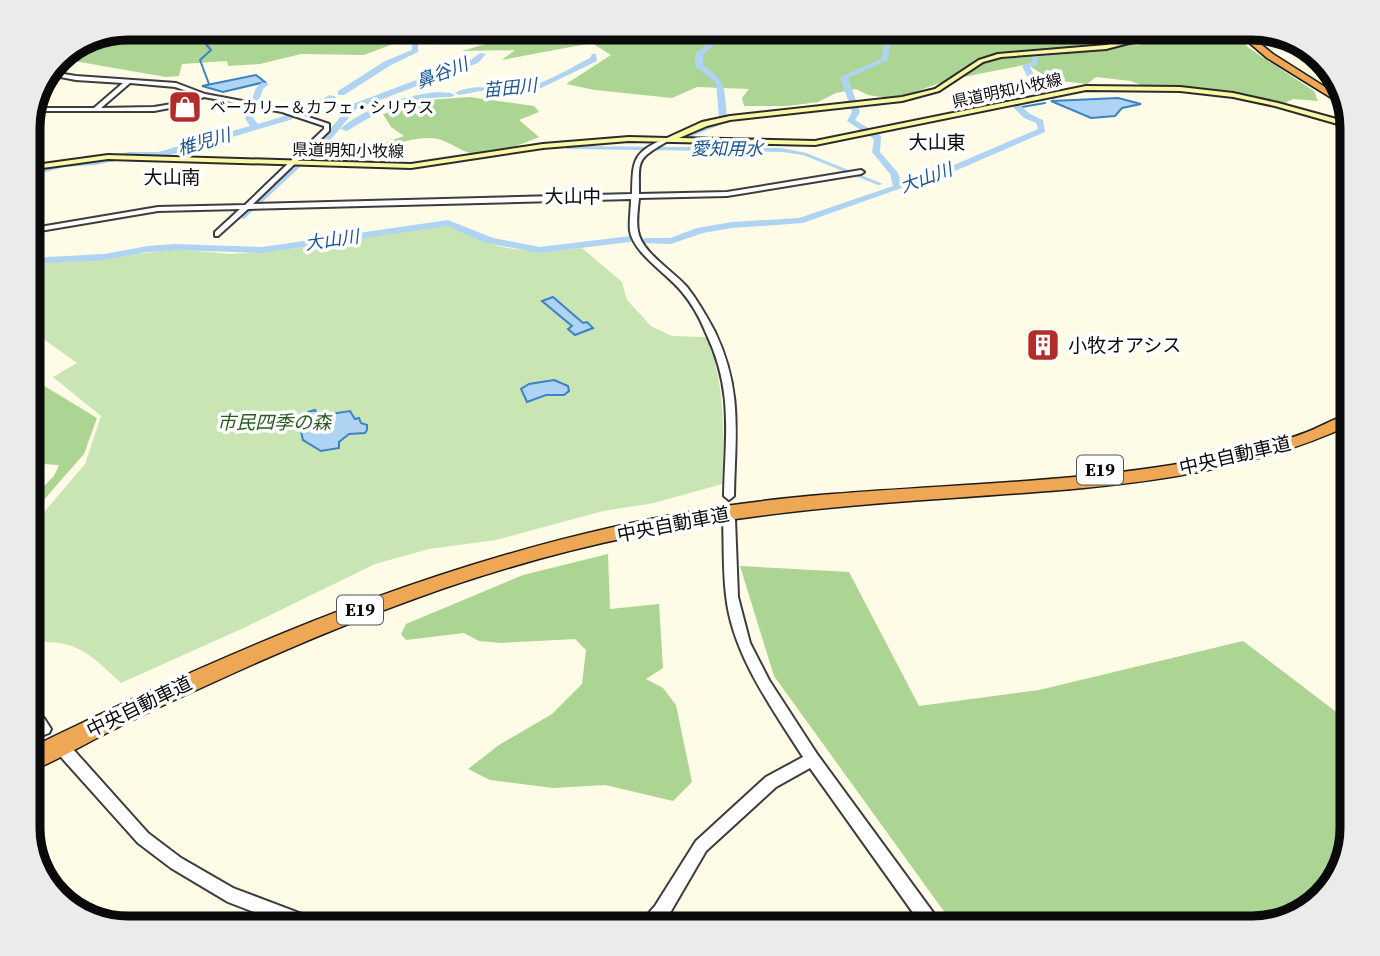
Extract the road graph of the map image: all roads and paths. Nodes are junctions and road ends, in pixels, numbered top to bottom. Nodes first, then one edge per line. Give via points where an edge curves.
1 (1134, 40) edge
2 (1251, 40) edge
3 (1258, 41) edge
4 (59, 75) edge
5 (129, 81) junction
6 (1331, 90) edge
7 (204, 94) junction
8 (1334, 96) edge
9 (96, 109) junction
10 (42, 110) edge
11 (1340, 122) edge
12 (666, 140) junction
13 (116, 157) joint
14 (125, 157) joint
15 (293, 163) junction
16 (40, 166) edge
17 (861, 172) dead end
18 (635, 197) junction
19 (252, 206) junction
20 (40, 230) edge
21 (218, 234) dead end
22 (1340, 412) edge
23 (1340, 423) edge
24 (729, 496) dead end
25 (729, 519) dead end
26 (40, 723) edge
27 (44, 729) dead end
28 (40, 742) edge
29 (66, 752) dead end
30 (40, 755) edge
31 (812, 760) junction
32 (286, 916) edge
33 (658, 916) edge
34 (925, 916) edge

1 - 12 main road, 県道明知小牧線 via 1106,47 1000,55 981,61 937,90 902,99 730,118
2 - 8 highway
3 - 6 highway
4 - 5 street
5 - 7 street via 167,84
5 - 9 street
7 - 9 street via 165,108
7 - 15 street via 324,123 328,127
9 - 10 street
11 - 12 main road, 県道明知小牧線 via 1233,95 1105,88 1070,90 804,144
12 - 15 main road, 県道明知小牧線 via 543,146 411,166
12 - 18 street via 644,153 636,164
13 - 14 main road, 県道明知小牧線
13 - 16 main road, 県道明知小牧線
14 - 15 main road, 県道明知小牧線
15 - 19 street
17 - 18 street via 741,193
18 - 19 street
18 - 24 street via 636,237 698,309 720,355 732,414
19 - 20 street via 139,211
19 - 21 street
22 - 28 highway, 中央自動車道 / E19 via 1267,441 1172,461 776,497 581,531 351,602 220,656
23 - 30 highway, 中央自動車道 / E19 via 1277,448 1180,469 1101,480 780,506 650,526 572,544 447,580 300,634 180,686
25 - 31 street via 732,597 744,643
26 - 27 street
29 - 32 street via 143,838 176,863 228,894
31 - 33 street via 771,782 701,846
31 - 34 street

